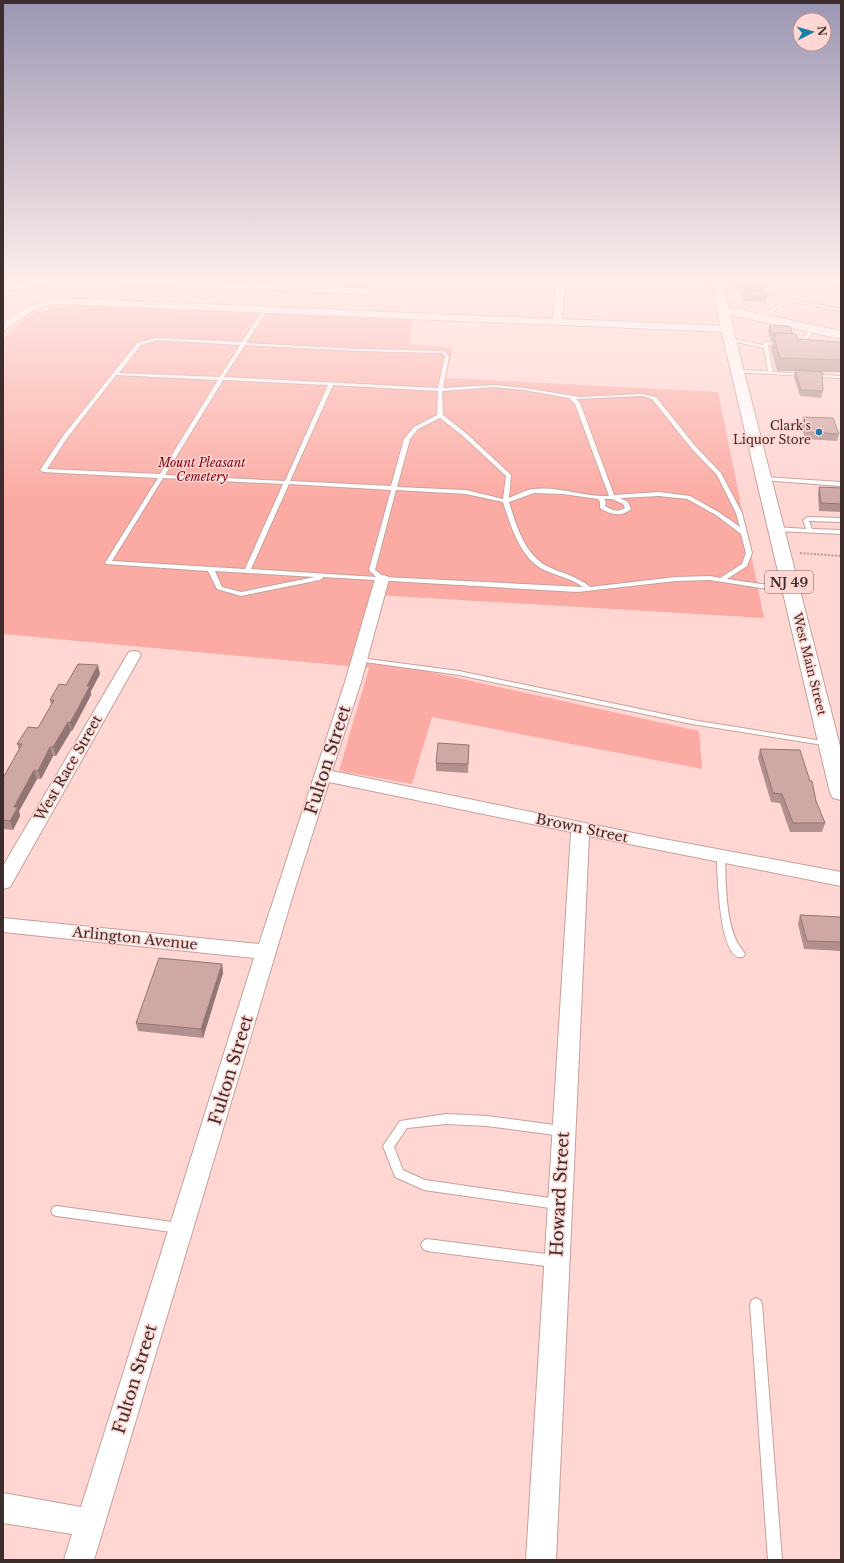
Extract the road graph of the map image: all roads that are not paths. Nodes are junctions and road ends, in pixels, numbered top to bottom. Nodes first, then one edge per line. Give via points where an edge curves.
1 (132, 353) edge
2 (238, 353) edge
3 (444, 353) edge
4 (733, 353) edge
5 (767, 353) edge
6 (737, 371) junction
7 (771, 373) junction
8 (115, 374) junction
9 (841, 377) edge
10 (222, 379) junction
11 (331, 384) junction
12 (440, 390) junction
13 (571, 397) junction
14 (440, 416) junction
15 (162, 476) junction
16 (764, 479) junction
17 (287, 484) junction
18 (841, 484) edge
19 (394, 489) junction
20 (612, 497) junction
21 (600, 498) junction
22 (506, 501) junction
23 (841, 520) edge
24 (776, 529) junction
25 (810, 531) junction
26 (841, 532) edge
27 (745, 534) junction
28 (210, 568) junction
29 (248, 570) junction
30 (328, 576) junction
31 (382, 579) junction
32 (721, 580) junction
33 (791, 588) junction
34 (589, 589) junction
35 (134, 655) dead end
36 (360, 660) junction
37 (829, 744) junction
38 (323, 775) junction
39 (841, 792) edge
40 (580, 828) junction
41 (721, 856) junction
42 (841, 879) edge
43 (3, 882) edge
44 (3, 925) edge
45 (267, 952) junction
46 (740, 954) dead end
47 (564, 1131) junction
48 (560, 1204) junction
49 (58, 1211) dead end
50 (182, 1228) junction
51 (427, 1245) dead end
52 (557, 1262) junction
53 (756, 1304) dead end
54 (3, 1508) edge
55 (90, 1523) junction
56 (79, 1560) edge
57 (541, 1560) edge
58 (775, 1560) edge

1 - 8 lane
2 - 10 lane
3 - 12 lane via 447,356
4 - 6 main road, West Main Street / NJ 49
5 - 7 lane
6 - 7 lane
6 - 16 main road, West Main Street / NJ 49
7 - 9 lane
8 - 10 lane
8 - 15 lane via 43,470
10 - 11 lane
10 - 15 lane
11 - 12 lane
11 - 17 lane
12 - 13 lane via 494,386
12 - 14 lane
13 - 20 lane via 577,403
13 - 27 lane via 642,395 654,398 694,448 719,474 739,513
14 - 19 lane via 416,428 407,439
14 - 22 lane via 465,435 509,476
15 - 17 lane
15 - 28 lane via 108,563
16 - 18 lane
16 - 24 main road, West Main Street / NJ 49
17 - 19 lane
17 - 29 lane
19 - 22 lane via 466,492
19 - 31 lane via 372,570
20 - 21 lane
20 - 21 lane via 626,503 628,509 621,514 612,513 602,507 603,502
20 - 27 lane via 659,494 688,497 718,514
21 - 22 lane via 563,492 533,491
22 - 34 lane via 514,528 530,554 541,566 580,580
23 - 25 lane via 808,519 806,520
24 - 25 lane
24 - 33 main road, West Main Street / NJ 49
25 - 26 lane
27 - 32 lane via 749,553 745,565
28 - 29 lane
28 - 30 lane via 219,588 241,594
29 - 30 lane
30 - 31 lane
31 - 34 lane
31 - 36 street, Fulton Street
32 - 33 lane
32 - 34 lane via 676,579
33 - 37 main road, West Main Street / NJ 49
35 - 43 street, West Race Street
36 - 37 lane via 459,673 692,722
36 - 38 street, Fulton Street
37 - 39 main road, West Main Street / NJ 49
38 - 40 street, Brown Street
38 - 45 street, Fulton Street
40 - 41 street, Brown Street
40 - 47 street, Howard Street
41 - 42 street, Brown Street
41 - 46 lane via 723,905 734,949
44 - 45 street, Arlington Avenue
45 - 50 street, Fulton Street
47 - 48 street, Howard Street
47 - 48 lane via 487,1121 446,1119 404,1124 388,1146 399,1173 424,1186
48 - 52 street, Howard Street
49 - 50 lane
50 - 55 street, Fulton Street
51 - 52 lane
52 - 57 street, Howard Street
53 - 58 lane
54 - 55 street
55 - 56 street, Fulton Street

